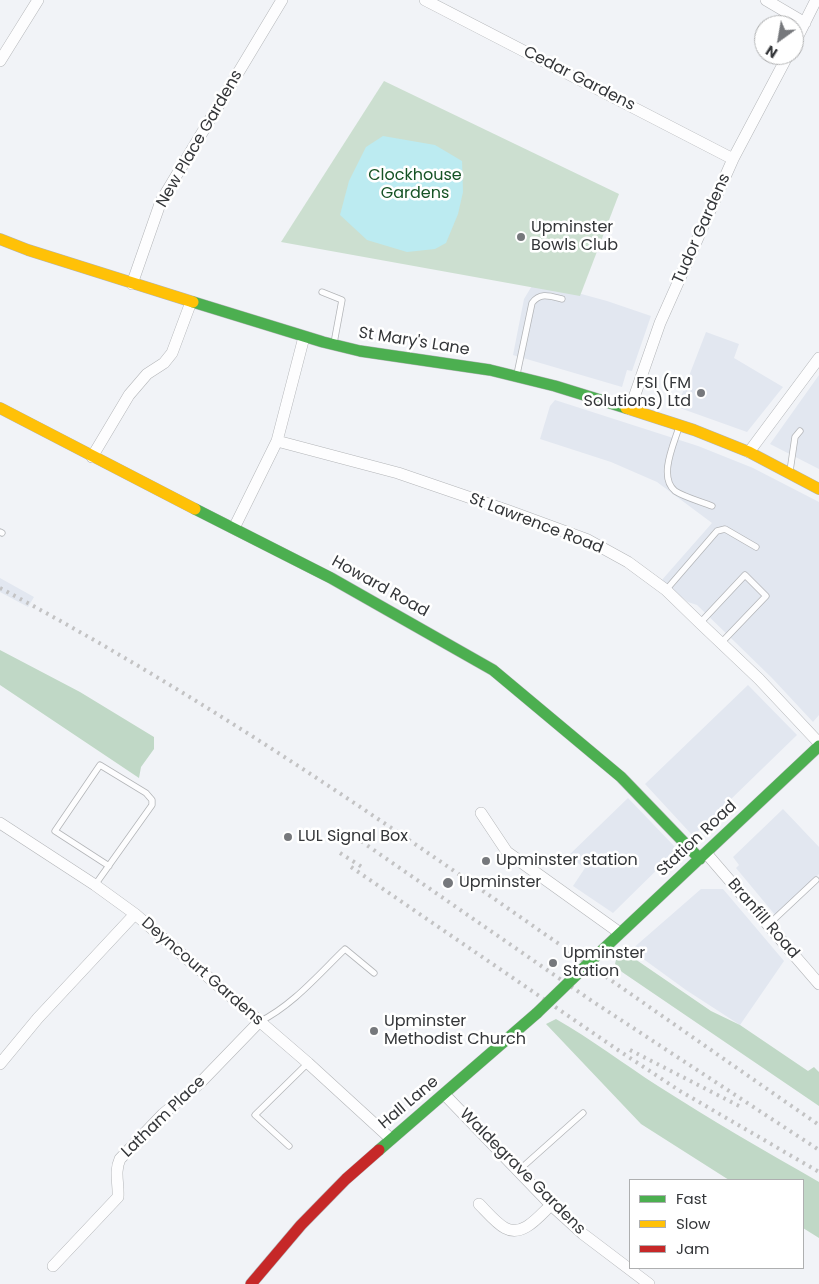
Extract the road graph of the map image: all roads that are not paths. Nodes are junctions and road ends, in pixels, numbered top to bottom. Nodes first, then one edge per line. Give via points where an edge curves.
1 (38, 0) edge
2 (282, 0) edge
3 (425, 0) edge
4 (766, 0) edge
5 (816, 0) edge
6 (805, 23) joint
7 (0, 61) edge
8 (783, 65) edge
9 (733, 159) junction
10 (0, 239) edge
11 (132, 284) junction
12 (322, 292) dead end
13 (562, 299) dead end
14 (191, 302) junction
15 (304, 337) junction
16 (334, 345) junction
17 (819, 358) edge
18 (517, 376) junction
19 (0, 408) edge
20 (630, 410) junction
21 (680, 425) junction
22 (800, 431) dead end
23 (277, 441) junction
24 (749, 452) junction
25 (92, 457) junction
26 (790, 473) junction
27 (819, 489) edge
28 (712, 506) dead end
29 (234, 528) junction
30 (756, 547) dead end
31 (666, 590) junction
32 (700, 622) junction
33 (721, 643) junction
34 (819, 744) edge
35 (481, 813) dead end
36 (0, 822) edge
37 (703, 856) junction
38 (109, 866) junction
39 (816, 880) dead end
40 (95, 885) junction
41 (135, 914) junction
42 (768, 925) junction
43 (620, 933) junction
44 (596, 956) joint
45 (374, 973) dead end
46 (819, 984) edge
47 (259, 1022) junction
48 (308, 1063) junction
49 (0, 1064) edge
50 (445, 1094) junction
51 (583, 1113) dead end
52 (391, 1139) junction
53 (289, 1146) dead end
54 (518, 1171) junction
55 (479, 1204) dead end
56 (551, 1205) junction
57 (53, 1266) dead end
58 (629, 1269) edge
59 (629, 1269) edge
60 (252, 1284) edge
61 (649, 1284) edge

1 - 7 street
2 - 11 street, New Place Gardens via 161,201
3 - 9 street, Cedar Gardens
4 - 6 street
5 - 6 street
8 - 9 street, Tudor Gardens
9 - 20 street, Tudor Gardens via 660,323
10 - 11 street, St Mary's Lane
11 - 14 street, St Mary's Lane
12 - 16 lane via 342,300
13 - 18 lane via 544,295 532,303
14 - 15 street, St Mary's Lane
14 - 25 street via 172,353 129,395
15 - 16 street, St Mary's Lane
15 - 23 street
16 - 18 street, St Mary's Lane
17 - 24 street
18 - 20 street, St Mary's Lane
19 - 25 street, Howard Road
20 - 21 street, St Mary's Lane
21 - 24 street, St Mary's Lane
21 - 28 lane via 667,468 669,482 675,490
22 - 26 lane via 795,436
23 - 29 street
23 - 31 street, St Lawrence Road via 398,473 588,540 628,562
24 - 26 street, St Mary's Lane
25 - 29 street, Howard Road
26 - 27 street, St Mary's Lane
29 - 37 street, Howard Road via 331,578 493,670 622,777
30 - 31 lane via 725,529 717,531
31 - 32 street, St Lawrence Road
32 - 33 street, St Lawrence Road
32 - 33 lane via 745,576 766,596
33 - 34 street, St Lawrence Road
34 - 37 street, Station Road
35 - 43 street via 507,852
36 - 40 street, Deyncourt Gardens
37 - 42 street, Branfill Road
37 - 43 street, Station Road
38 - 38 lane via 152,805 152,800 100,765 55,831
38 - 40 lane
39 - 42 lane
40 - 41 street, Deyncourt Gardens
41 - 47 street, Deyncourt Gardens
41 - 49 street via 38,1018
42 - 46 street, Branfill Road
43 - 44 street, Station Road
44 - 50 street, Hall Lane, bridge
45 - 47 lane via 345,949 276,1014
47 - 48 street, Deyncourt Gardens
47 - 57 street, Latham Place via 120,1159 116,1168 118,1197
48 - 52 street, Deyncourt Gardens
48 - 53 lane via 255,1115
50 - 52 street, Hall Lane
50 - 54 street, Waldegrave Gardens
51 - 54 lane
52 - 60 street, Hall Lane via 318,1205
54 - 56 street, Waldegrave Gardens
55 - 56 street via 506,1229 517,1231 529,1225
56 - 59 street, Waldegrave Gardens
58 - 61 street, Waldegrave Gardens

